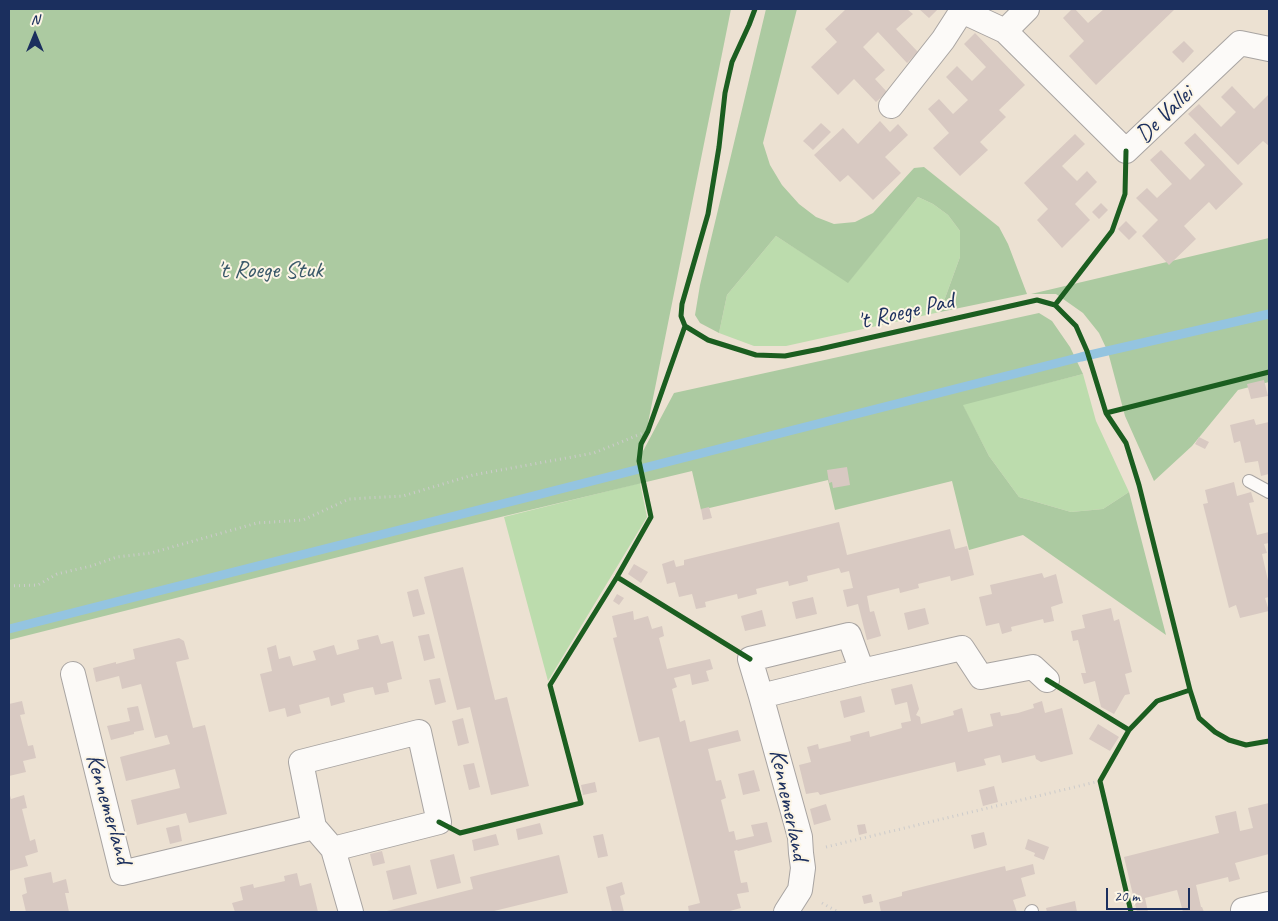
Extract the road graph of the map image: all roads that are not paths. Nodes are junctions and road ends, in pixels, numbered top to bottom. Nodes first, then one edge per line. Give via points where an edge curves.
1 (1027, 9) edge
2 (962, 10) edge
3 (1005, 31) junction
4 (1269, 49) edge
5 (891, 106) dead end
6 (1249, 481) dead end
7 (1269, 492) edge
8 (862, 671) junction
9 (73, 674) dead end
10 (1047, 680) dead end
11 (761, 696) junction
12 (314, 827) junction
13 (333, 849) junction
14 (1269, 904) edge
15 (351, 912) edge
16 (786, 912) edge
17 (1244, 912) edge

1 - 3 street
2 - 3 street, De Vallei
2 - 5 street, De Vallei via 943,40
3 - 4 street, De Vallei via 1126,151 1240,44
6 - 7 lane
8 - 10 street via 962,648 981,677 1033,667
8 - 11 street
8 - 11 street, Kennemerland via 849,635 750,659
9 - 12 street, Kennemerland via 122,873
11 - 16 street, Kennemerland via 802,853 800,890
12 - 13 street
12 - 13 street via 301,762 419,732 439,822
13 - 15 street
14 - 17 street

